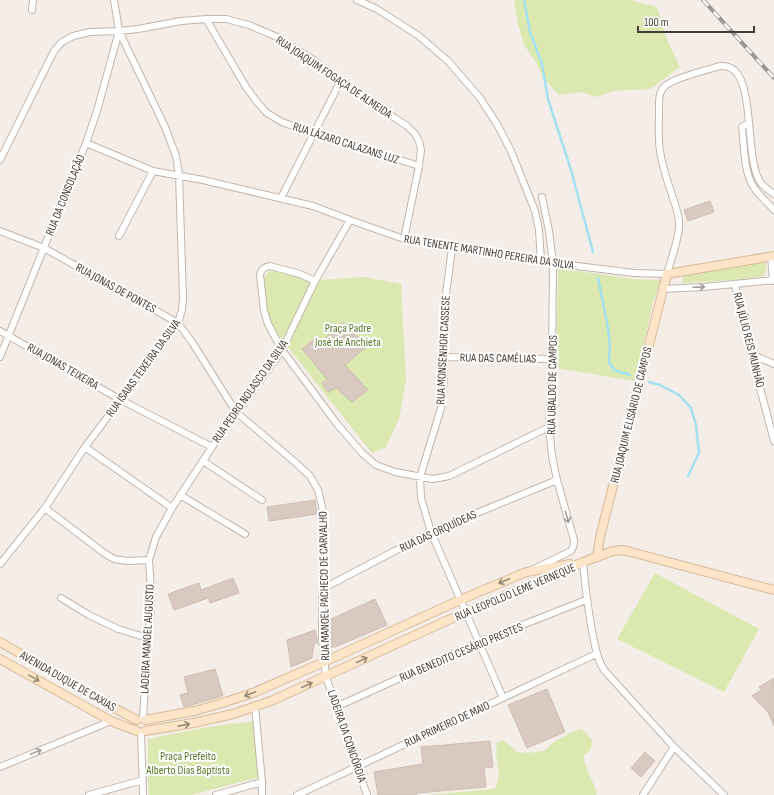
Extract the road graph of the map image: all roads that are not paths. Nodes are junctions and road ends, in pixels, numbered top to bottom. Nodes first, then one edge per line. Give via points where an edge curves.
1 (33, 0) edge
2 (114, 0) edge
3 (357, 0) edge
4 (32, 10) dead end
5 (206, 19) junction
6 (119, 31) junction
7 (340, 82) junction
8 (749, 124) junction
9 (314, 134) junction
10 (86, 143) junction
11 (0, 160) edge
12 (418, 166) junction
13 (152, 171) junction
14 (179, 176) junction
15 (774, 194) edge
16 (542, 197) dead end
17 (281, 198) junction
18 (774, 210) edge
19 (350, 220) junction
20 (0, 231) edge
21 (119, 236) dead end
22 (404, 239) junction
23 (44, 248) junction
24 (452, 248) junction
25 (772, 256) edge
26 (541, 261) junction
27 (553, 263) junction
28 (773, 267) edge
29 (666, 274) junction
30 (773, 280) edge
31 (315, 281) junction
32 (735, 284) junction
33 (662, 289) junction
34 (178, 323) junction
35 (0, 330) edge
36 (9, 335) junction
37 (282, 350) junction
38 (751, 354) junction
39 (0, 357) edge
40 (444, 358) junction
41 (552, 359) junction
42 (774, 364) edge
43 (121, 400) junction
44 (236, 412) junction
45 (549, 427) junction
46 (774, 440) edge
47 (85, 447) junction
48 (212, 447) junction
49 (202, 461) junction
50 (420, 476) junction
51 (557, 480) junction
52 (180, 495) junction
53 (262, 500) dead end
54 (45, 508) junction
55 (172, 508) junction
56 (431, 532) junction
57 (244, 534) dead end
58 (597, 557) junction
59 (149, 560) junction
60 (582, 562) junction
61 (0, 564) edge
62 (527, 572) junction
63 (322, 589) junction
64 (773, 592) edge
65 (61, 598) dead end
66 (460, 600) junction
67 (586, 600) junction
68 (466, 612) junction
69 (148, 638) junction
70 (0, 642) edge
71 (479, 642) junction
72 (596, 654) junction
73 (0, 659) edge
74 (324, 662) junction
75 (326, 676) junction
76 (502, 698) junction
77 (255, 706) junction
78 (336, 707) junction
79 (142, 719) junction
80 (111, 721) junction
81 (141, 732) junction
82 (674, 747) junction
83 (357, 766) junction
84 (0, 767) edge
85 (143, 780) junction
86 (262, 782) junction
87 (306, 793) edge
88 (89, 795) edge
89 (143, 795) edge
90 (216, 795) edge
91 (262, 795) edge
92 (297, 795) edge
93 (367, 795) edge
94 (643, 795) edge
95 (724, 795) edge

1 - 4 street
2 - 6 street
3 - 26 street via 376,8 419,36 448,61 480,98 511,151 535,211
5 - 6 street, RUA JOAQUIM FOGAÇA DE ALMEIDA
5 - 7 street, RUA JOAQUIM FOGAÇA DE ALMEIDA via 249,25 277,37 315,61
5 - 9 street, RUA LÁZARO CALAZANS LUZ via 246,87 267,113 282,122
6 - 10 street, RUA DA CONSOLAÇÃO
6 - 11 street, RUA JOAQUIM FOGAÇA DE ALMEIDA via 90,32 62,42 54,51
6 - 14 street, RUA ISAIAS TEIXEIRA DA SILVA via 165,127 176,156
7 - 9 street
7 - 12 street, RUA JOAQUIM FOGAÇA DE ALMEIDA via 407,126 415,134 421,150
8 - 15 street via 756,174 765,188
8 - 18 street via 742,128 749,180
8 - 29 street via 743,84 732,68 715,67 672,81 661,91 658,136 660,152 678,214 679,227
9 - 12 street, RUA LÁZARO CALAZANS LUZ
9 - 17 street
10 - 13 street, RUA TENENTE MARTINHO PEREIRA DA SILVA
10 - 23 street, RUA DA CONSOLAÇÃO
12 - 22 street, RUA JOAQUIM FOGAÇA DE ALMEIDA
13 - 14 street, RUA TENENTE MARTINHO PEREIRA DA SILVA
13 - 21 street
14 - 17 street, RUA TENENTE MARTINHO PEREIRA DA SILVA
14 - 34 street, RUA ISAIAS TEIXEIRA DA SILVA via 183,298
16 - 27 street, RUA UBALDO DE CAMPOS
17 - 19 street, RUA TENENTE MARTINHO PEREIRA DA SILVA via 313,206
19 - 22 street, RUA TENENTE MARTINHO PEREIRA DA SILVA
19 - 31 street, RUA PEDRO NOLASCO DA SILVA
20 - 23 street, RUA JONAS DE PONTES
22 - 24 street, RUA TENENTE MARTINHO PEREIRA DA SILVA
23 - 34 street, RUA JONAS DE PONTES
23 - 36 street, RUA DA CONSOLAÇÃO
24 - 26 street, RUA TENENTE MARTINHO PEREIRA DA SILVA
24 - 40 street, RUA MONSENHOR CASSESE via 444,310
25 - 28 street
25 - 29 main road
26 - 27 street, RUA TENENTE MARTINHO PEREIRA DA SILVA
27 - 29 street, RUA TENENTE MARTINHO PEREIRA DA SILVA via 634,273
27 - 41 street, RUA UBALDO DE CAMPOS
28 - 30 street
29 - 33 main road, RUA JOAQUIM ELISÁRIO DE CAMPOS
30 - 32 street
31 - 37 street, RUA PEDRO NOLASCO DA SILVA
31 - 37 street via 270,266 261,270 264,311
33 -> 32 street
32 - 38 street, RUA JÚLIO REIS MUNHÃO
33 - 58 main road, RUA JOAQUIM ELISÁRIO DE CAMPOS
34 - 43 street, RUA ISAIAS TEIXEIRA DA SILVA
34 - 44 street, RUA JONAS DE PONTES
35 - 36 street, RUA JONAS TEIXEIRA
36 - 39 street, RUA DA CONSOLAÇÃO
36 - 43 street, RUA JONAS TEIXEIRA
37 - 44 street, RUA PEDRO NOLASCO DA SILVA
37 - 50 street via 362,453 376,465 395,472
38 - 42 street
38 - 46 street, RUA JÚLIO REIS MUNHÃO
40 - 41 street, RUA DAS CAMÉLIAS
40 - 50 street, RUA MONSENHOR CASSESE via 441,408
41 - 45 street, RUA UBALDO DE CAMPOS
43 - 47 street, RUA ISAIAS TEIXEIRA DA SILVA
43 - 48 street, RUA JONAS TEIXEIRA
44 - 48 street, RUA PEDRO NOLASCO DA SILVA
44 - 63 street, RUA MANOEL PACHECO DE CARVALHO via 310,476 318,490 325,529
45 - 50 street via 449,476 433,479
45 - 51 street, RUA UBALDO DE CAMPOS
47 - 54 street, RUA ISAIAS TEIXEIRA DA SILVA
47 - 55 street
48 - 49 street, RUA PEDRO NOLASCO DA SILVA
49 - 52 street, RUA PEDRO NOLASCO DA SILVA
49 - 53 street
50 - 56 street, RUA MONSENHOR CASSESE via 421,498
51 - 56 street, RUA DAS ORQUÍDEAS
51 -> 62 street, RUA UBALDO DE CAMPOS via 574,540 573,548
52 - 55 street, RUA PEDRO NOLASCO DA SILVA
52 - 57 street
54 - 59 street via 114,559
54 - 61 street, RUA ISAIAS TEIXEIRA DA SILVA
55 - 59 street, RUA PEDRO NOLASCO DA SILVA via 156,537
56 - 63 street, RUA DAS ORQUÍDEAS
56 - 66 street, RUA MONSENHOR CASSESE
58 - 60 main road
58 - 64 main road via 622,550
59 - 69 street, LADEIRA MANOEL AUGUSTO via 151,608
60 - 62 main road, RUA LEOPOLDO LEME VERNEQUE
60 - 67 street
60 - 68 main road, RUA LEOPOLDO LEME VERNEQUE
62 -> 66 main road, RUA LEOPOLDO LEME VERNEQUE
63 - 74 street, RUA MANOEL PACHECO DE CARVALHO
65 - 69 street via 118,629
66 - 68 street, RUA MONSENHOR CASSESE
66 - 74 main road, RUA LEOPOLDO LEME VERNEQUE
67 - 71 street, RUA BENEDITO CESÁRIO PRESTES
67 - 72 street
68 - 71 street, RUA MONSENHOR CASSESE
75 -> 68 main road, RUA LEOPOLDO LEME VERNEQUE
69 - 79 street, LADEIRA MANOEL AUGUSTO
70 - 79 main road, AVENIDA DUQUE DE CAXIAS via 112,707
71 - 76 street, RUA MONSENHOR CASSESE
71 - 78 street, RUA BENEDITO CESÁRIO PRESTES
72 - 76 street, RUA PRIMEIRO DE MAIO
72 - 82 street via 604,670
73 -> 80 main road, AVENIDA DUQUE DE CAXIAS
74 - 75 street, RUA MANOEL PACHECO DE CARVALHO
74 -> 79 main road, RUA LEOPOLDO LEME VERNEQUE via 242,697 194,711
77 -> 75 main road, RUA LEOPOLDO LEME VERNEQUE
75 - 78 street, LADEIRA DA CONCÓRDIA
76 - 83 street, RUA PRIMEIRO DE MAIO
81 -> 77 main road, RUA LEOPOLDO LEME VERNEQUE via 192,724
77 - 86 street
78 - 83 street, LADEIRA DA CONCÓRDIA
79 - 81 main road via 135,722
79 - 81 main road via 147,721 149,726
80 - 81 main road, AVENIDA DUQUE DE CAXIAS
84 -> 80 street
81 - 85 street
82 - 94 street
82 - 95 street
83 - 87 street, RUA PRIMEIRO DE MAIO
83 - 93 street, LADEIRA DA CONCÓRDIA
85 - 88 street
85 - 89 street
86 - 90 street
86 - 91 street
87 - 92 street, RUA PRIMEIRO DE MAIO

